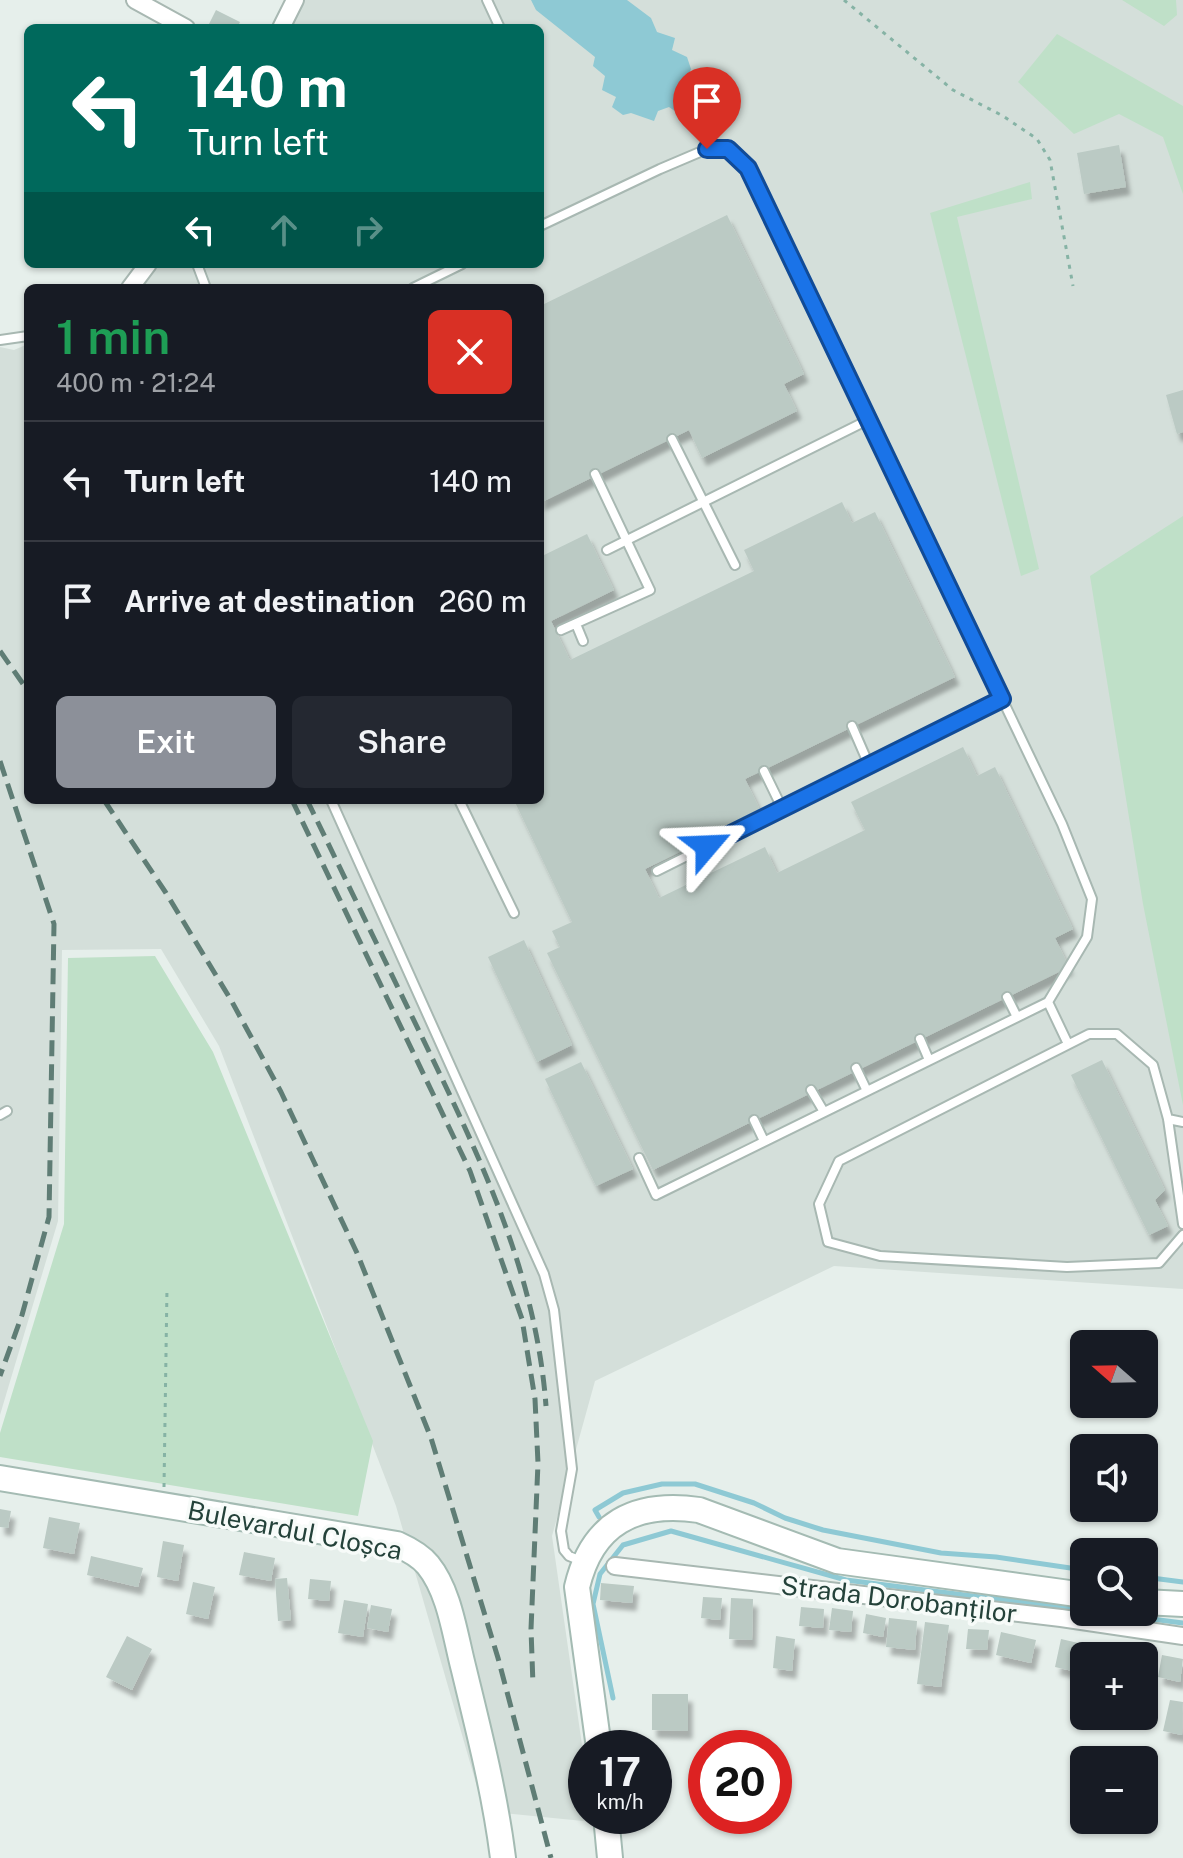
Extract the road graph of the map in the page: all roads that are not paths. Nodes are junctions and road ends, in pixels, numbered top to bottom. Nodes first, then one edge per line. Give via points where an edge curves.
1 (135, 0) edge
2 (295, 0) edge
3 (487, 0) edge
4 (179, 24) edge
5 (283, 24) edge
6 (498, 24) edge
7 (544, 224) edge
8 (454, 268) edge
9 (421, 284) edge
10 (24, 337) edge
11 (0, 340) edge
12 (868, 420) junction
13 (672, 439) dead end
14 (595, 474) dead end
15 (703, 502) junction
16 (627, 539) junction
17 (607, 550) dead end
18 (735, 565) dead end
19 (576, 624) junction
20 (561, 630) dead end
21 (583, 641) dead end
22 (1002, 699) junction
23 (852, 726) dead end
24 (869, 765) junction
25 (764, 771) dead end
26 (333, 804) edge
27 (461, 804) edge
28 (782, 808) junction
29 (657, 871) dead end
30 (514, 913) dead end
31 (1007, 997) dead end
32 (1048, 1002) junction
33 (1017, 1017) junction
34 (920, 1039) dead end
35 (1068, 1044) junction
36 (929, 1060) junction
37 (856, 1068) dead end
38 (811, 1090) dead end
39 (867, 1091) junction
40 (824, 1112) junction
41 (1168, 1119) junction
42 (754, 1120) dead end
43 (1183, 1122) edge
44 (764, 1141) junction
45 (639, 1158) dead end
46 (1183, 1224) edge
47 (1183, 1235) edge
48 (0, 1478) edge
49 (584, 1562) junction
50 (615, 1566) dead end
51 (1070, 1593) edge
52 (1158, 1603) edge
53 (1183, 1604) edge
54 (1183, 1636) edge
55 (597, 1730) edge
56 (608, 1834) edge
57 (503, 1858) edge
58 (610, 1858) edge

1 - 4 street
2 - 5 street
3 - 6 lane
7 - 12 lane via 707,149 728,149 748,168
8 - 9 lane
10 - 11 lane
12 - 15 lane
12 - 22 lane
13 - 15 lane
14 - 16 lane
15 - 16 lane
15 - 18 lane
16 - 17 lane
16 - 19 lane via 650,590
19 - 20 lane
19 - 21 lane
22 - 24 lane
22 - 32 lane via 1092,899 1087,937
23 - 24 lane
24 - 28 lane
25 - 28 lane
26 - 49 lane via 544,1274 554,1310 572,1469 561,1531 564,1550
27 - 30 lane
28 - 29 lane
31 - 33 lane
32 - 33 lane
32 - 35 lane
33 - 36 lane
34 - 36 lane
35 - 41 lane via 1089,1034 1117,1034 1153,1065
35 - 47 lane via 839,1161 819,1204 828,1242 880,1256 1067,1267 1159,1263
36 - 39 lane
37 - 39 lane
38 - 40 lane
39 - 40 lane
40 - 44 lane
41 - 43 lane
41 - 46 lane
42 - 44 lane
44 - 45 lane via 656,1195
48 - 57 main road, Bulevardul Cloșca via 397,1544 414,1552 436,1579 452,1621 487,1763
49 - 51 main road via 597,1538 611,1527 649,1510 675,1507 728,1519 837,1561
49 - 55 main road via 577,1587
50 - 54 street, Strada Dorobanților
52 - 53 main road
56 - 58 main road

